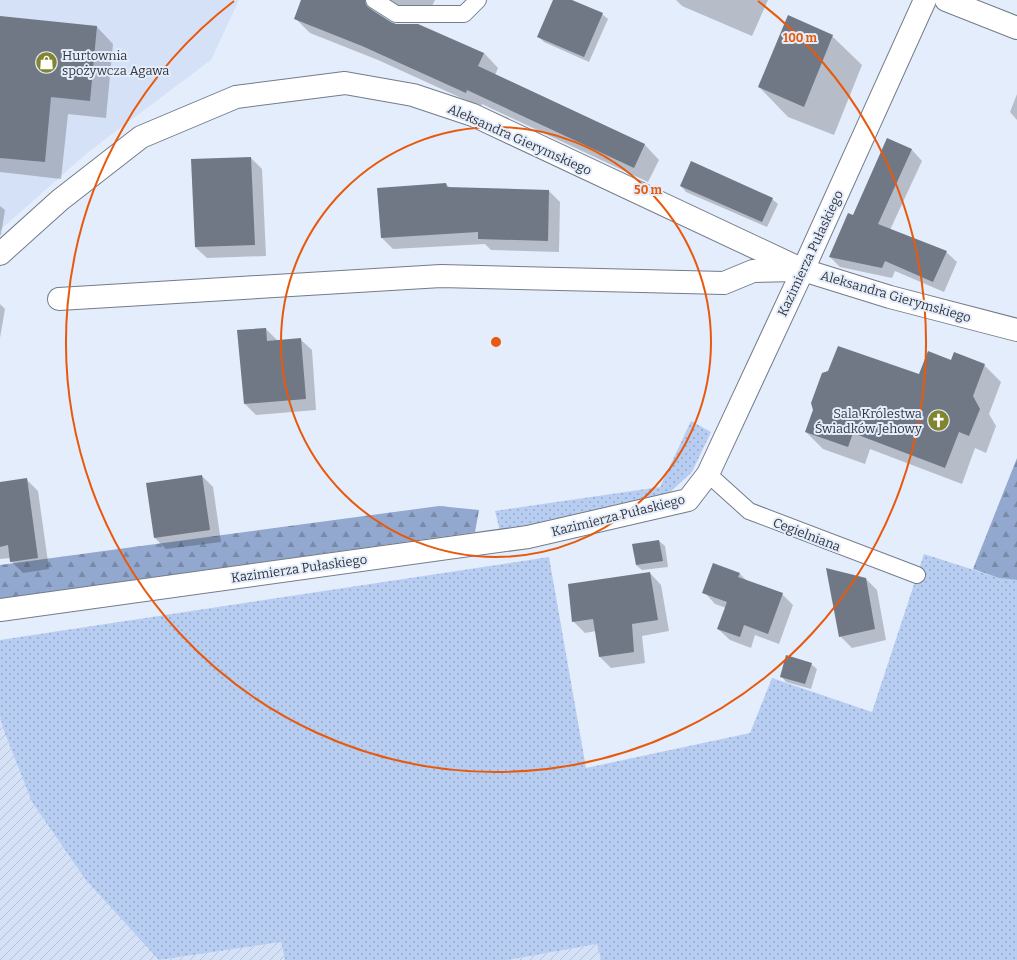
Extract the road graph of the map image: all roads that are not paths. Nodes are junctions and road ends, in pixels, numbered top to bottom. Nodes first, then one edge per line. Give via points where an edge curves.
1 (374, 0) edge
2 (478, 0) edge
3 (925, 0) edge
4 (946, 0) edge
5 (1017, 28) edge
6 (0, 254) edge
7 (803, 270) junction
8 (59, 299) dead end
9 (1017, 330) edge
10 (708, 474) junction
11 (918, 575) dead end
12 (0, 610) edge

1 - 2 lane via 396,14 464,14
3 - 7 street, Kazimierza Pułaskiego
4 - 5 street
6 - 7 street, Aleksandra Gierymskiego via 60,200 141,137 236,97 345,83 414,95 473,115
7 - 8 street via 753,271 724,283 441,276
7 - 9 street, Aleksandra Gierymskiego via 890,297
7 - 10 street, Kazimierza Pułaskiego
10 - 11 lane, Cegielniana via 749,511
10 - 12 street, Kazimierza Pułaskiego via 688,500 528,537

